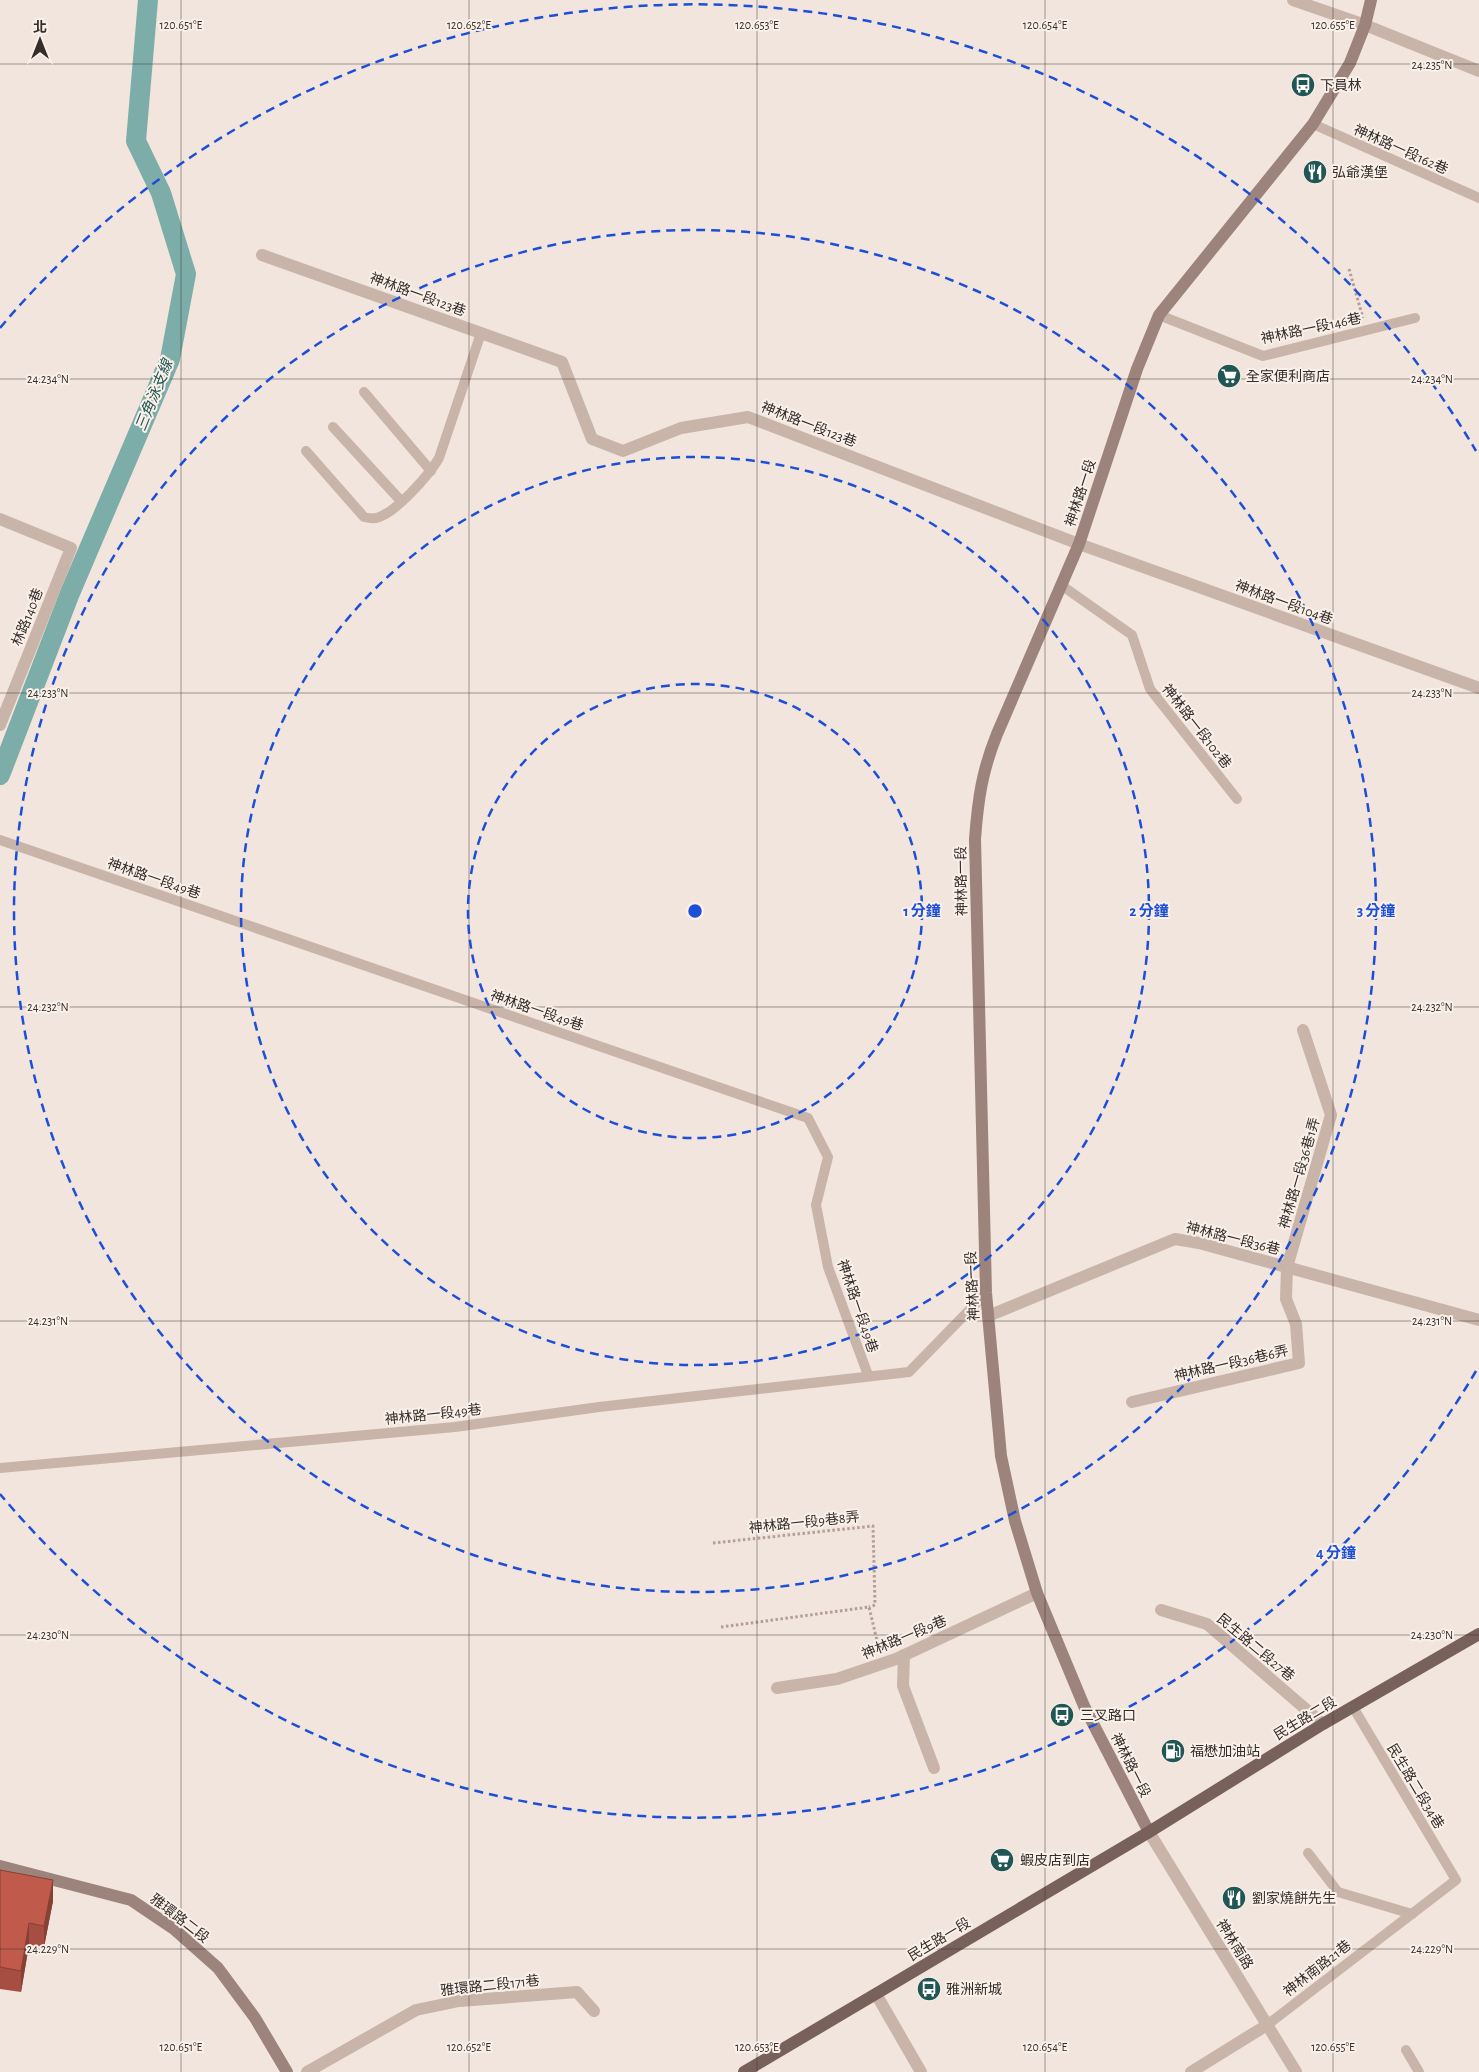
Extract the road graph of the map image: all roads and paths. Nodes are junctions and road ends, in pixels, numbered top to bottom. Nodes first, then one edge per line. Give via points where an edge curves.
1 (1293, 0) edge
2 (1371, 0) edge
3 (1365, 25) junction
4 (1479, 71) edge
5 (1313, 124) junction
6 (1479, 198) edge
7 (262, 255) dead end
8 (1349, 269) dead end
9 (1159, 315) junction
10 (1415, 318) dead end
11 (1366, 330) junction
12 (481, 333) junction
13 (364, 392) dead end
14 (333, 427) dead end
15 (306, 451) dead end
16 (431, 471) junction
17 (401, 501) junction
18 (0, 518) edge
19 (1079, 544) junction
20 (1061, 585) junction
21 (1479, 688) edge
22 (0, 725) edge
23 (1237, 799) dead end
24 (0, 840) edge
25 (1303, 1030) dead end
26 (1287, 1267) junction
27 (986, 1292) junction
28 (988, 1316) junction
29 (1479, 1320) edge
30 (868, 1375) junction
31 (1132, 1402) dead end
32 (0, 1468) edge
33 (713, 1543) dead end
34 (1037, 1593) junction
35 (869, 1607) junction
36 (1161, 1610) dead end
37 (721, 1627) dead end
38 (1479, 1634) edge
39 (904, 1655) junction
40 (883, 1664) junction
41 (777, 1688) dead end
42 (1353, 1707) junction
43 (1323, 1724) junction
44 (934, 1768) dead end
45 (1149, 1832) junction
46 (1308, 1853) dead end
47 (0, 1866) edge
48 (1456, 1880) joint
49 (1412, 1914) junction
50 (876, 1994) junction
51 (594, 2011) dead end
52 (1267, 2025) junction
53 (1406, 2050) dead end
54 (287, 2072) edge
55 (307, 2072) edge
56 (744, 2072) edge
57 (921, 2072) edge
58 (1191, 2072) edge
59 (1296, 2072) edge
60 (1420, 2072) edge

1 - 3 street
2 - 3 street, 神林路一段
3 - 4 street
3 - 5 street, 神林路一段 via 1350,63
5 - 6 lane, 神林路一段162巷
5 - 9 street, 神林路一段
7 - 12 street, 神林路一段123巷
8 - 11 path
9 - 11 lane, 神林路一段146巷 via 1262,356
9 - 19 street, 神林路一段 via 1137,369
10 - 11 lane, 神林路一段146巷
12 - 16 lane via 439,458
12 - 19 street, 神林路一段123巷 via 562,362 592,440 623,451 681,428 748,416
13 - 16 lane
14 - 17 lane
15 - 17 lane via 364,517 374,519 384,515
16 - 17 lane
18 - 22 street, 林路140巷 via 71,548
19 - 20 street, 神林路一段
19 - 21 street, 神林路一段104巷
20 - 23 lane, 神林路一段102巷 via 1132,635 1150,689
20 - 27 street, 神林路一段 via 986,760 978,793 975,849
24 - 30 lane, 神林路一段49巷 via 808,1118 828,1156 816,1205 828,1267
25 - 26 street, 神林路一段36巷1弄 via 1331,1115
26 - 28 street, 神林路一段36巷 via 1175,1239
26 - 29 street, 神林路一段36巷
26 - 31 street, 神林路一段36巷6弄 via 1286,1300 1296,1324 1298,1363
27 - 28 street, 神林路一段
27 - 30 lane, 神林路一段49巷 via 908,1372
28 - 34 street, 神林路一段 via 1001,1456 1015,1521
30 - 32 lane, 神林路一段49巷 via 455,1427
33 - 35 path, 神林路一段9巷8弄 via 873,1526 875,1605
34 - 39 street, 神林路一段9巷
34 - 45 street, 神林路一段 via 1084,1706
35 - 37 path
35 - 40 path, 神林路一段9巷8弄
36 - 43 street, 民生路二段27巷 via 1207,1624
38 - 42 main road, 民生路二段
39 - 40 street, 神林路一段9巷
39 - 44 street via 903,1686
40 - 41 street, 神林路一段9巷 via 837,1679
42 - 43 main road, 民生路二段
42 - 48 lane, 民生路二段34巷
43 - 45 main road, 民生路二段
45 - 50 main road, 民生路一段
45 - 52 street, 神林南路
46 - 49 lane via 1338,1892
47 - 54 street, 雅環路二段 via 130,1900 174,1929 218,1968 255,2018
48 - 49 lane, 神林南路21巷
49 - 52 lane, 神林南路21巷
50 - 56 main road, 民生路一段
50 - 57 street
51 - 55 street, 雅環路二段171巷 via 577,1992 438,2005 416,2010
52 - 58 street, 神林南路21巷
52 - 59 street, 神林南路
53 - 60 lane

